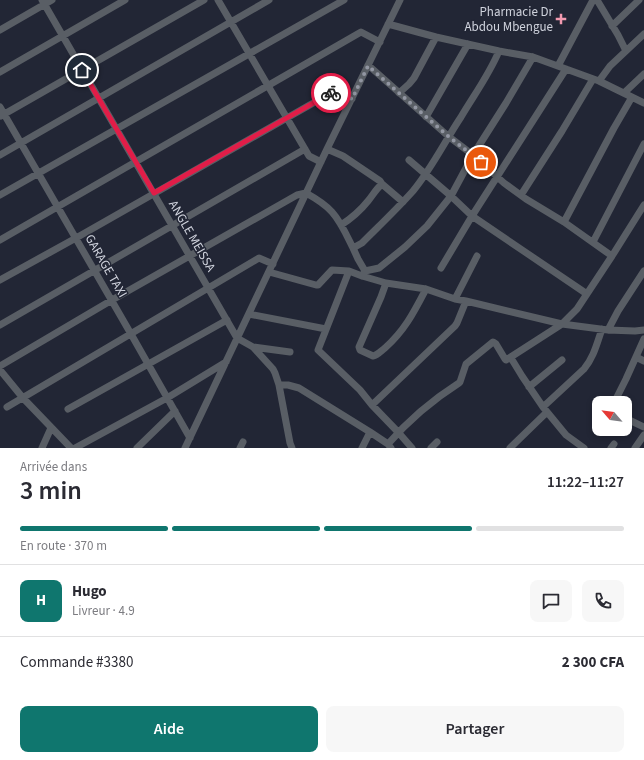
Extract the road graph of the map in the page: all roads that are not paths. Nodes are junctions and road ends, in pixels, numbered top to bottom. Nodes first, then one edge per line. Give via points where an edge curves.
1 (52, 0) edge
2 (125, 0) edge
3 (204, 0) edge
4 (218, 0) edge
5 (269, 0) edge
6 (344, 0) edge
7 (400, 0) edge
8 (593, 0) edge
9 (597, 0) edge
10 (639, 0) edge
11 (44, 2) edge
12 (231, 22) junction
13 (388, 24) junction
14 (612, 26) junction
15 (0, 30) edge
16 (644, 34) edge
17 (63, 35) junction
18 (436, 37) junction
19 (380, 42) junction
20 (468, 44) junction
21 (499, 51) junction
22 (626, 51) junction
23 (249, 54) junction
24 (533, 57) junction
25 (368, 66) junction
26 (558, 66) junction
27 (566, 69) junction
28 (82, 70) junction
29 (0, 72) edge
30 (644, 74) edge
31 (596, 80) junction
32 (268, 86) junction
33 (400, 93) junction
34 (624, 93) junction
35 (632, 97) junction
36 (99, 98) junction
37 (352, 99) junction
38 (644, 103) edge
39 (0, 107) edge
40 (2, 116) edge
41 (426, 117) junction
42 (287, 118) junction
43 (117, 129) junction
44 (448, 136) junction
45 (20, 143) junction
46 (644, 144) edge
47 (305, 149) junction
48 (327, 149) junction
49 (0, 155) edge
50 (473, 155) junction
51 (409, 160) dead end
52 (136, 162) junction
53 (320, 162) junction
54 (38, 173) junction
55 (425, 175) junction
56 (497, 177) junction
57 (382, 184) junction
58 (154, 193) junction
59 (306, 193) junction
60 (0, 195) edge
61 (521, 195) junction
62 (451, 196) junction
63 (403, 202) junction
64 (644, 206) edge
65 (57, 207) junction
66 (472, 216) junction
67 (564, 222) junction
68 (172, 225) junction
69 (341, 225) junction
70 (76, 238) junction
71 (0, 240) edge
72 (593, 242) junction
73 (354, 248) junction
74 (190, 256) junction
75 (477, 256) dead end
76 (612, 256) junction
77 (273, 264) junction
78 (441, 268) dead end
79 (94, 270) junction
80 (349, 271) junction
81 (644, 271) edge
82 (269, 272) junction
83 (364, 274) junction
84 (0, 280) edge
85 (386, 283) junction
86 (208, 288) junction
87 (426, 290) junction
88 (587, 294) junction
89 (455, 299) junction
90 (112, 300) junction
91 (466, 301) junction
92 (249, 314) junction
93 (226, 320) junction
94 (562, 324) junction
95 (0, 325) edge
96 (326, 329) junction
97 (605, 329) junction
98 (644, 330) edge
99 (131, 334) junction
100 (237, 338) junction
101 (644, 339) edge
102 (253, 347) junction
103 (290, 352) dead end
104 (636, 357) junction
105 (511, 358) junction
106 (562, 360) dead end
107 (644, 361) edge
108 (226, 362) junction
109 (148, 364) junction
110 (0, 366) edge
111 (0, 370) edge
112 (279, 386) junction
113 (529, 387) junction
114 (618, 396) edge
115 (23, 398) junction
116 (167, 398) junction
117 (372, 405) junction
118 (7, 407) dead end
119 (68, 409) dead end
120 (545, 410) junction
121 (175, 411) junction
122 (632, 421) edge
123 (644, 427) edge
124 (51, 428) junction
125 (370, 432) junction
126 (398, 432) junction
127 (644, 435) edge
128 (190, 438) junction
129 (437, 442) dead end
130 (389, 446) edge
131 (42, 448) edge
132 (71, 448) edge
133 (75, 448) edge
134 (137, 448) edge
135 (185, 448) edge
136 (292, 448) edge
137 (362, 448) edge
138 (412, 448) edge
139 (431, 448) edge
140 (510, 448) edge
141 (584, 448) edge
142 (635, 448) edge

1 - 11 street
2 - 17 street
3 - 28 street
4 - 12 street
5 - 12 street
6 - 23 street
7 - 13 street
8 - 26 street
9 - 14 street
10 - 14 street
11 - 15 street
11 - 17 street, ANGLE MEISSA
12 - 23 street
12 - 36 street
13 - 18 street
13 - 19 street
14 - 22 street
16 - 22 street
17 - 28 street, ANGLE MEISSA
17 - 29 street
18 - 20 street
18 - 33 street via 414,78
19 - 25 street
19 - 32 street via 361,32
20 - 21 street
20 - 41 street
21 - 24 street
21 - 44 street
22 - 31 street
23 - 32 street
23 - 43 street
24 - 26 street
24 - 50 street
25 - 33 street
25 - 37 street
26 - 27 street
27 - 31 street
27 - 56 street
28 - 36 street, ANGLE MEISSA
28 - 40 street
30 - 34 street
31 - 34 street
31 - 61 street
32 - 42 street
32 - 52 street
33 - 41 street
34 - 35 street
35 - 38 street
35 - 67 street
36 - 43 street, ANGLE MEISSA
36 - 45 street
37 - 42 street via 337,92 329,94
37 - 48 street
39 - 40 street, GARAGE TAXI
40 - 45 street, GARAGE TAXI
41 - 44 street
42 - 47 street
42 - 58 street
43 - 52 street, ANGLE MEISSA
43 - 54 street
44 - 50 street
44 - 55 street
45 - 49 street
45 - 54 street, GARAGE TAXI
46 - 72 street
47 - 53 street via 309,156
47 - 68 street
48 - 53 street
48 - 57 street via 343,156
50 - 56 street
50 - 62 street
51 - 55 street
52 - 58 street, ANGLE MEISSA
52 - 65 street
53 - 59 street
54 - 60 street
54 - 65 street, GARAGE TAXI
55 - 62 street
55 - 63 street
56 - 61 street
56 - 66 street
57 - 63 street
57 - 69 street via 354,216
58 - 68 street, ANGLE MEISSA
58 - 70 street
59 - 69 street via 333,212
59 - 74 street via 297,195
59 - 77 street
61 - 67 street
62 - 66 street
62 - 83 street via 405,248 379,268
63 - 73 street
64 - 76 street
65 - 70 street, GARAGE TAXI
65 - 71 street
66 - 78 street
66 - 88 street
67 - 72 street
68 - 74 street, ANGLE MEISSA
68 - 79 street
69 - 73 street
70 - 79 street, GARAGE TAXI
70 - 84 street
72 - 76 street
73 - 83 street
74 - 86 street, ANGLE MEISSA
74 - 90 street
75 - 89 street
76 - 88 street
77 - 82 street
77 - 86 street via 259,258
79 - 90 street, GARAGE TAXI
79 - 95 street
80 - 82 street via 332,270 316,285
80 - 83 street
80 - 96 street
81 - 97 street
82 - 92 street
83 - 85 street
85 - 87 street
85 - 87 street via 359,347 373,356 391,342 404,327
86 - 93 street, ANGLE MEISSA
86 - 99 street
87 - 89 street
88 - 94 street
89 - 91 street
90 - 99 street, GARAGE TAXI
90 - 110 street
91 - 94 street
91 - 117 street via 455,326
92 - 96 street
92 - 100 street
93 - 100 street, ANGLE MEISSA
93 - 109 street
94 - 97 street
94 - 105 street
96 - 117 street via 318,350
97 - 98 street
97 - 120 street via 589,363
99 - 109 street, GARAGE TAXI
99 - 115 street
100 - 102 street
100 - 108 street
101 - 104 street
102 - 103 street
102 - 112 street via 273,369
104 - 107 street
104 - 114 street
105 - 113 street
105 - 126 street via 506,360 493,342 466,364 459,383
106 - 113 street
108 - 116 street
108 - 128 street
109 - 116 street, GARAGE TAXI
109 - 119 street
111 - 115 street
112 - 125 street via 299,388
112 - 136 street
113 - 120 street
115 - 118 street
115 - 124 street
116 - 121 street, GARAGE TAXI
116 - 133 street
117 - 126 street
120 - 140 street
120 - 141 street via 566,435
121 - 128 street, GARAGE TAXI
121 - 134 street
122 - 123 street
124 - 131 street
124 - 132 street
125 - 130 street
125 - 137 street
126 - 130 street
126 - 138 street
127 - 142 street
128 - 135 street
129 - 139 street

